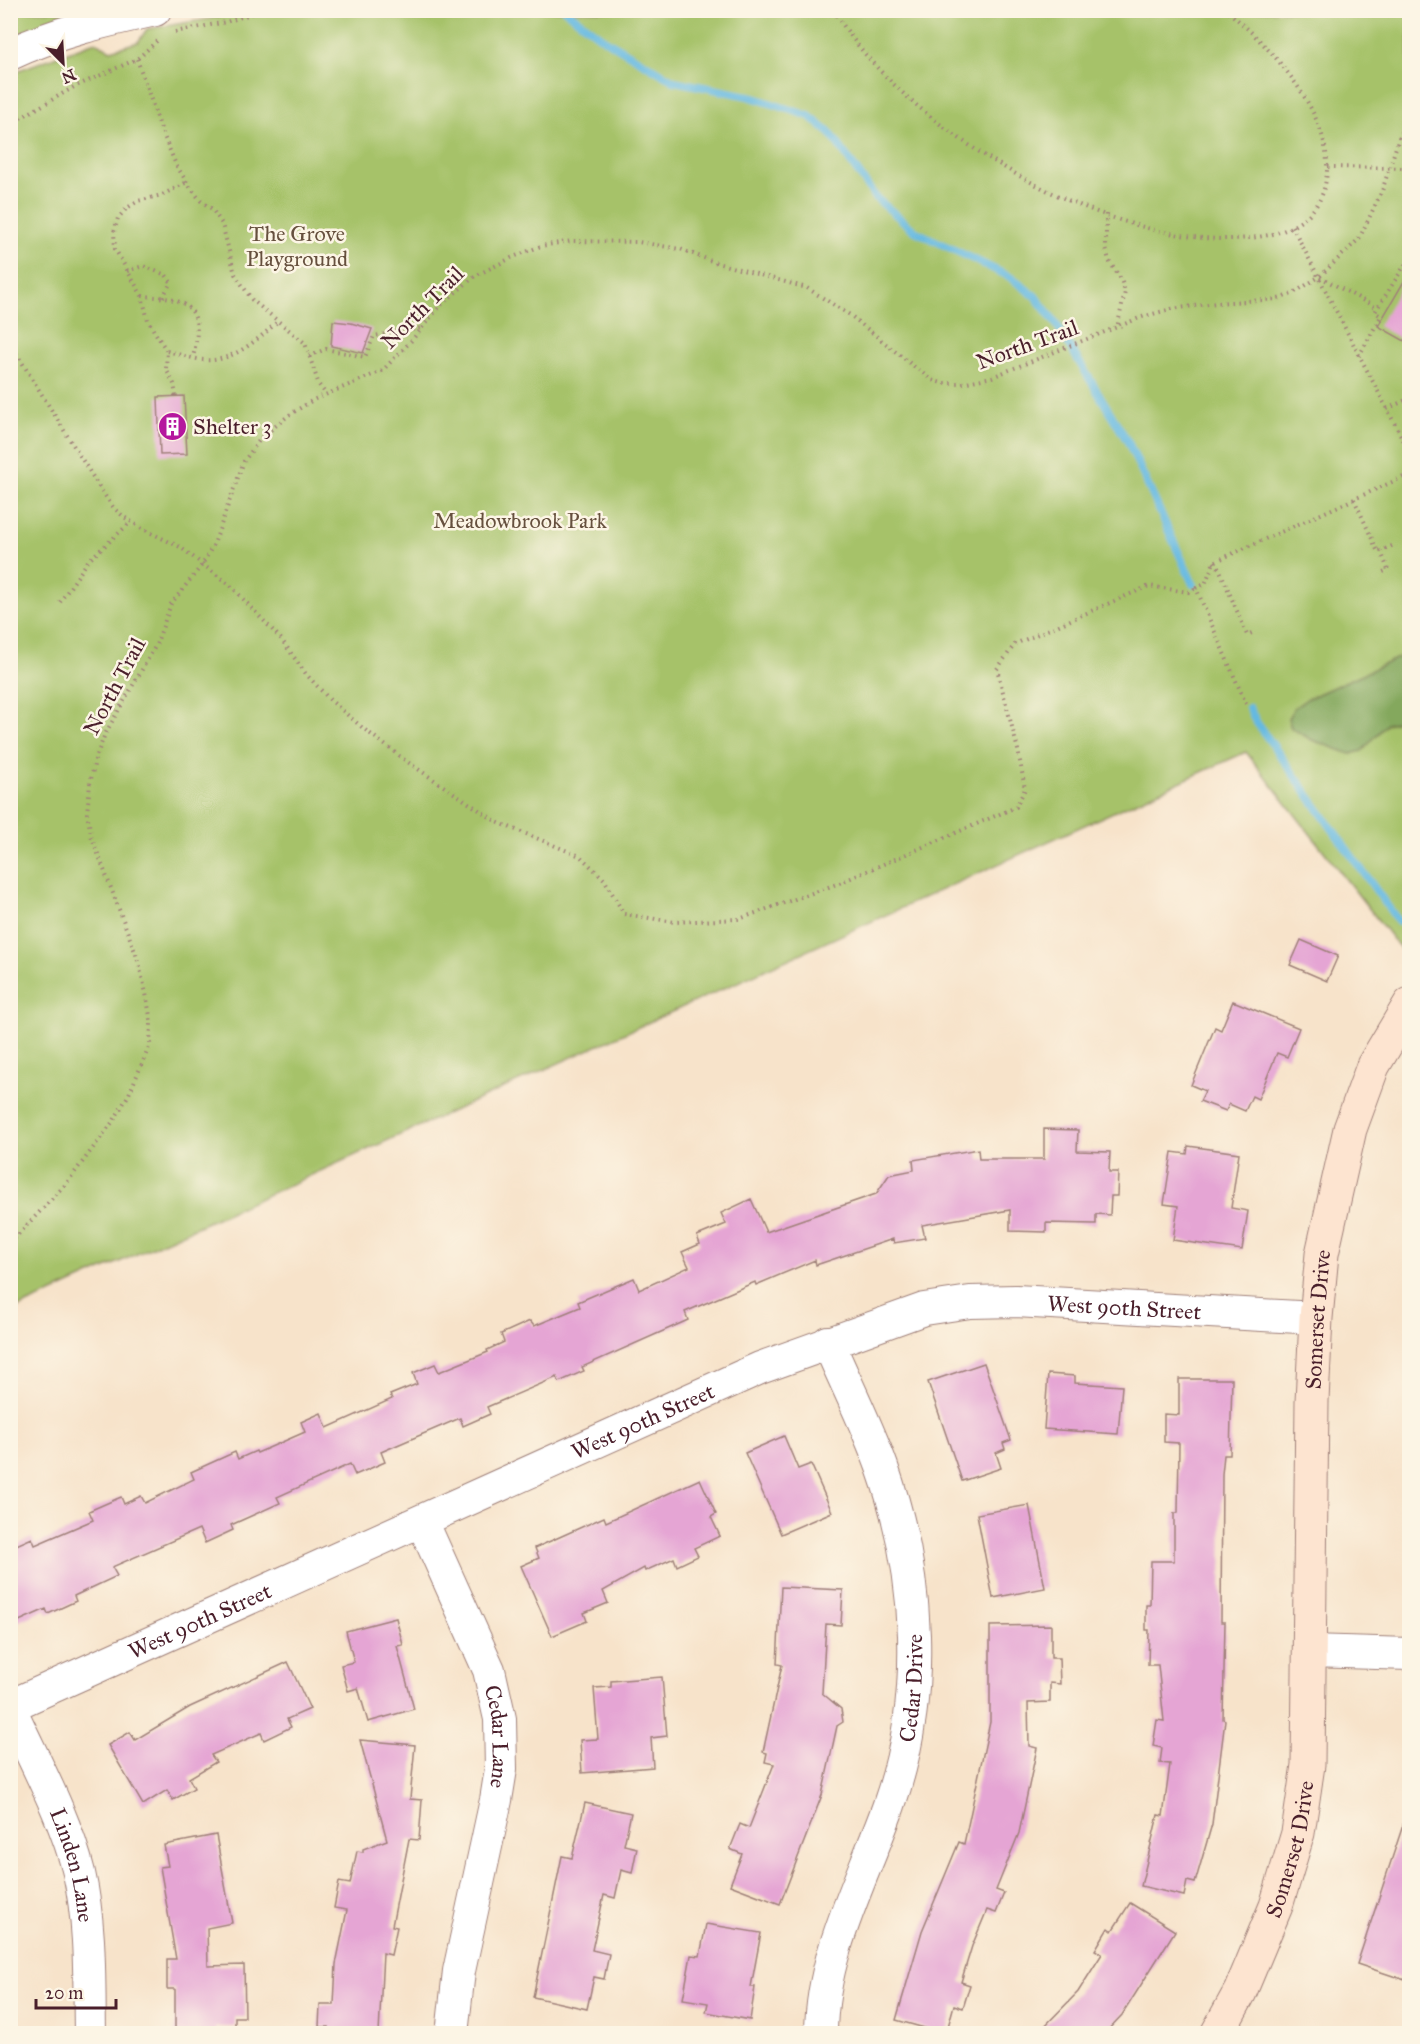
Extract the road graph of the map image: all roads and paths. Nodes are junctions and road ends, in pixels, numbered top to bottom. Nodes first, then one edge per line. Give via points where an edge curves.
1 (264, 10) edge
2 (834, 10) edge
3 (1226, 10) edge
4 (1399, 10) edge
5 (1409, 25) edge
6 (161, 27) edge
7 (10, 54) edge
8 (137, 59) junction
9 (1410, 118) edge
10 (10, 124) edge
11 (1328, 167) junction
12 (1388, 168) junction
13 (1410, 168) edge
14 (187, 182) junction
15 (1106, 214) junction
16 (1292, 226) junction
17 (1410, 257) edge
18 (127, 271) junction
19 (1319, 277) junction
20 (142, 296) junction
21 (164, 297) junction
22 (1377, 308) junction
23 (277, 322) junction
24 (422, 328) junction
25 (1117, 328) junction
26 (10, 343) edge
27 (167, 351) junction
28 (309, 356) junction
29 (1359, 356) junction
30 (194, 357) junction
31 (326, 394) junction
32 (177, 396) dead end
33 (1410, 398) edge
34 (1387, 409) junction
35 (1410, 453) edge
36 (1410, 474) edge
37 (1354, 499) junction
38 (130, 522) junction
39 (1394, 545) dead end
40 (1381, 551) junction
41 (1214, 562) junction
42 (202, 564) junction
43 (1383, 572) dead end
44 (1196, 588) junction
45 (60, 602) dead end
46 (1252, 633) dead end
47 (1246, 704) dead end
48 (1408, 1011) edge
49 (10, 1243) edge
50 (1316, 1318) junction
51 (828, 1342) junction
52 (422, 1521) junction
53 (1310, 1651) junction
54 (1410, 1654) edge
55 (10, 1707) edge
56 (90, 2034) edge
57 (452, 2034) edge
58 (821, 2034) edge
59 (1216, 2034) edge

1 - 6 path via 226,22
2 - 15 path via 855,44 882,74 963,141 1048,190
3 - 11 path via 1269,50 1294,82 1320,132
4 - 5 path
6 - 7 street via 92,24
6 - 8 path
8 - 10 path via 74,87
8 - 14 path via 161,129
9 - 12 path, North Trail
11 - 12 path
11 - 16 path via 1315,209
12 - 13 path
12 - 19 path, North Trail via 1382,191 1359,239
14 - 18 path via 162,195 138,201 118,218 115,249
14 - 23 path via 222,224 232,266 244,288 261,310
15 - 16 path via 1140,226 1208,238 1251,237
15 - 25 path via 1109,261 1125,292
16 - 19 path
17 - 22 path
18 - 20 path
18 - 21 path via 143,266 166,274 171,282
19 - 22 path
19 - 25 path, North Trail via 1278,299 1171,309
19 - 29 path
20 - 21 path
20 - 27 path via 148,320
21 - 30 path via 180,300 193,312 199,336
22 - 29 path via 1375,312 1381,316
23 - 28 path via 305,343
23 - 30 path via 227,356 204,360
24 - 25 path, North Trail via 441,305 475,276 541,246 572,242 638,242 680,249 807,288 850,315 931,380 942,383 992,377
24 - 28 path via 374,336 365,357 326,349
24 - 31 path, North Trail via 382,370
26 - 38 path via 101,490
27 - 30 path
27 - 32 path via 166,369
28 - 31 path
29 - 34 path
31 - 42 path, North Trail via 289,415 261,438 244,461 214,544
33 - 34 path
34 - 35 path
36 - 37 path
37 - 40 path via 1378,552
37 - 41 path
38 - 42 path via 180,547
38 - 45 path via 88,561
39 - 40 path
40 - 43 path via 1388,570
41 - 44 path via 1205,584
41 - 46 path via 1247,635
42 - 44 path via 247,601 330,700 406,761 497,822 580,856 604,879 624,914 675,922 739,919 837,884 1016,807 1025,789 997,669 1016,644 1149,586 1188,592
42 - 49 path, North Trail via 171,604 156,645 105,734 90,784 87,813 92,835 137,957 151,1022 150,1045 114,1120 66,1184
44 - 47 path
48 - 50 street, Somerset Drive via 1373,1066 1350,1129 1322,1254
50 - 51 street, West 90th Street via 1016,1301 970,1302 924,1309
50 - 53 street, Somerset Drive
51 - 52 street, West 90th Street via 760,1368
51 - 58 street, Cedar Drive via 882,1466 895,1510 909,1571 914,1638 911,1711 901,1765 837,1944 821,2009
52 - 55 street, West 90th Street
52 - 57 street, Cedar Lane via 489,1670 500,1719 501,1769 459,1971
53 - 54 street
53 - 59 street, Somerset Drive via 1308,1765 1298,1833 1276,1906 1240,1992
55 - 56 street, Linden Lane via 60,1818 78,1872 88,1932

